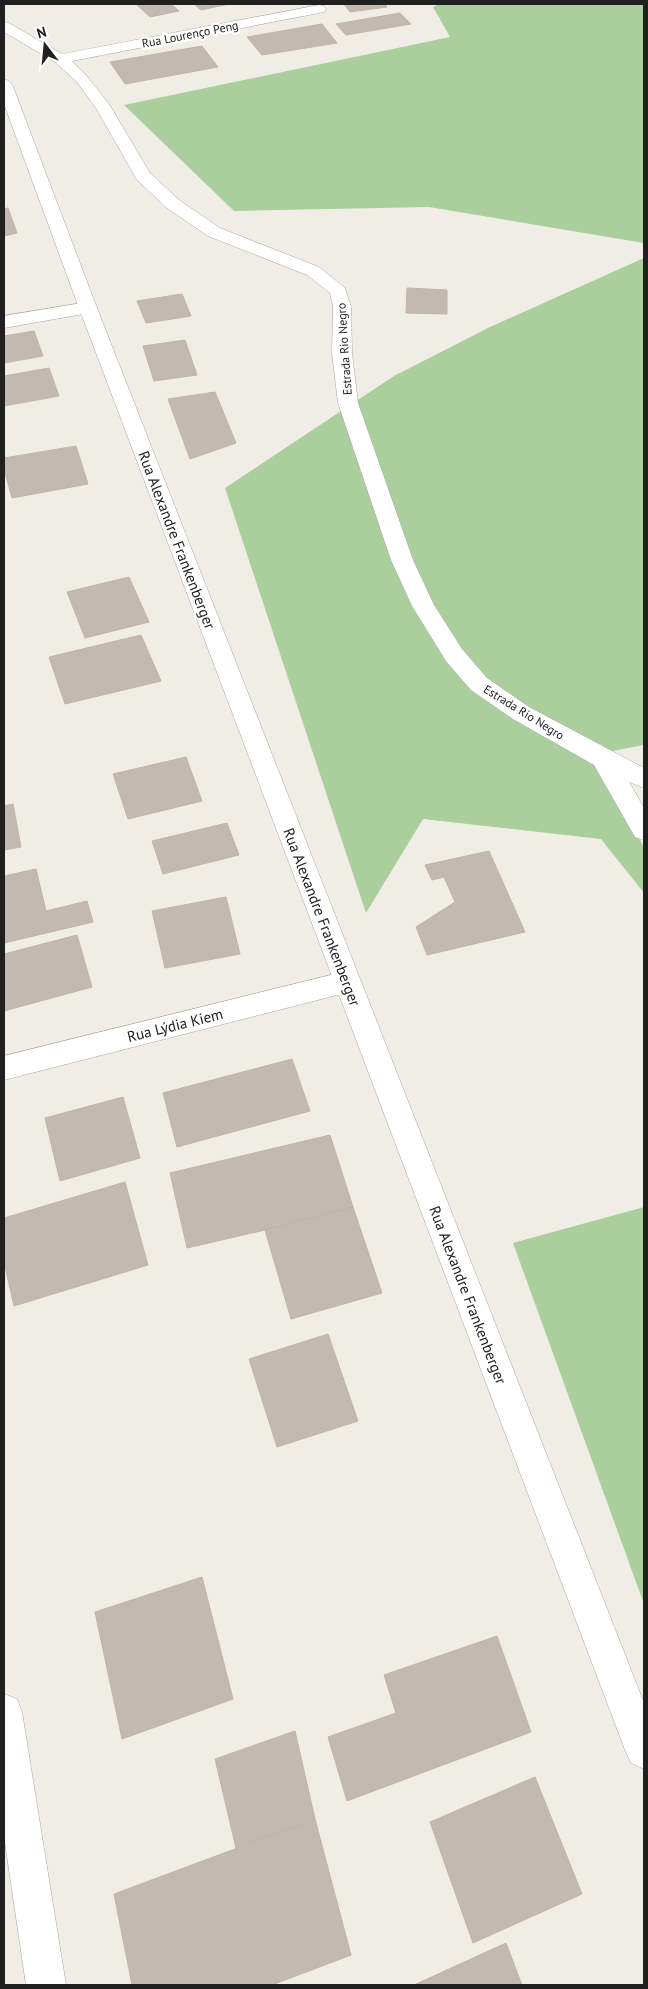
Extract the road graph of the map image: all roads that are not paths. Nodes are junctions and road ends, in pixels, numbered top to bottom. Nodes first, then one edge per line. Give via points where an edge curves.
1 (319, 9) dead end
2 (4, 26) edge
3 (60, 59) junction
4 (4, 84) edge
5 (88, 308) junction
6 (4, 322) edge
7 (603, 759) junction
8 (644, 779) edge
9 (644, 830) edge
10 (347, 982) junction
11 (4, 1068) edge
12 (4, 1712) edge
13 (644, 1750) edge
14 (46, 1985) edge

1 - 3 street, Rua Lourenço Peng
2 - 3 street, Estrada Rio Negro
3 - 7 street, Estrada Rio Negro via 93,93 144,176 173,204 214,232 314,271 339,292 348,403 402,560 423,606 454,655 479,684 521,713
4 - 5 street, Rua Alexandre Frankenberger
5 - 6 street
5 - 10 street, Rua Alexandre Frankenberger
7 - 8 street, Estrada Rio Negro
7 - 9 street
10 - 11 street, Rua Lýdia Kiem
10 - 13 street, Rua Alexandre Frankenberger
12 - 14 street

